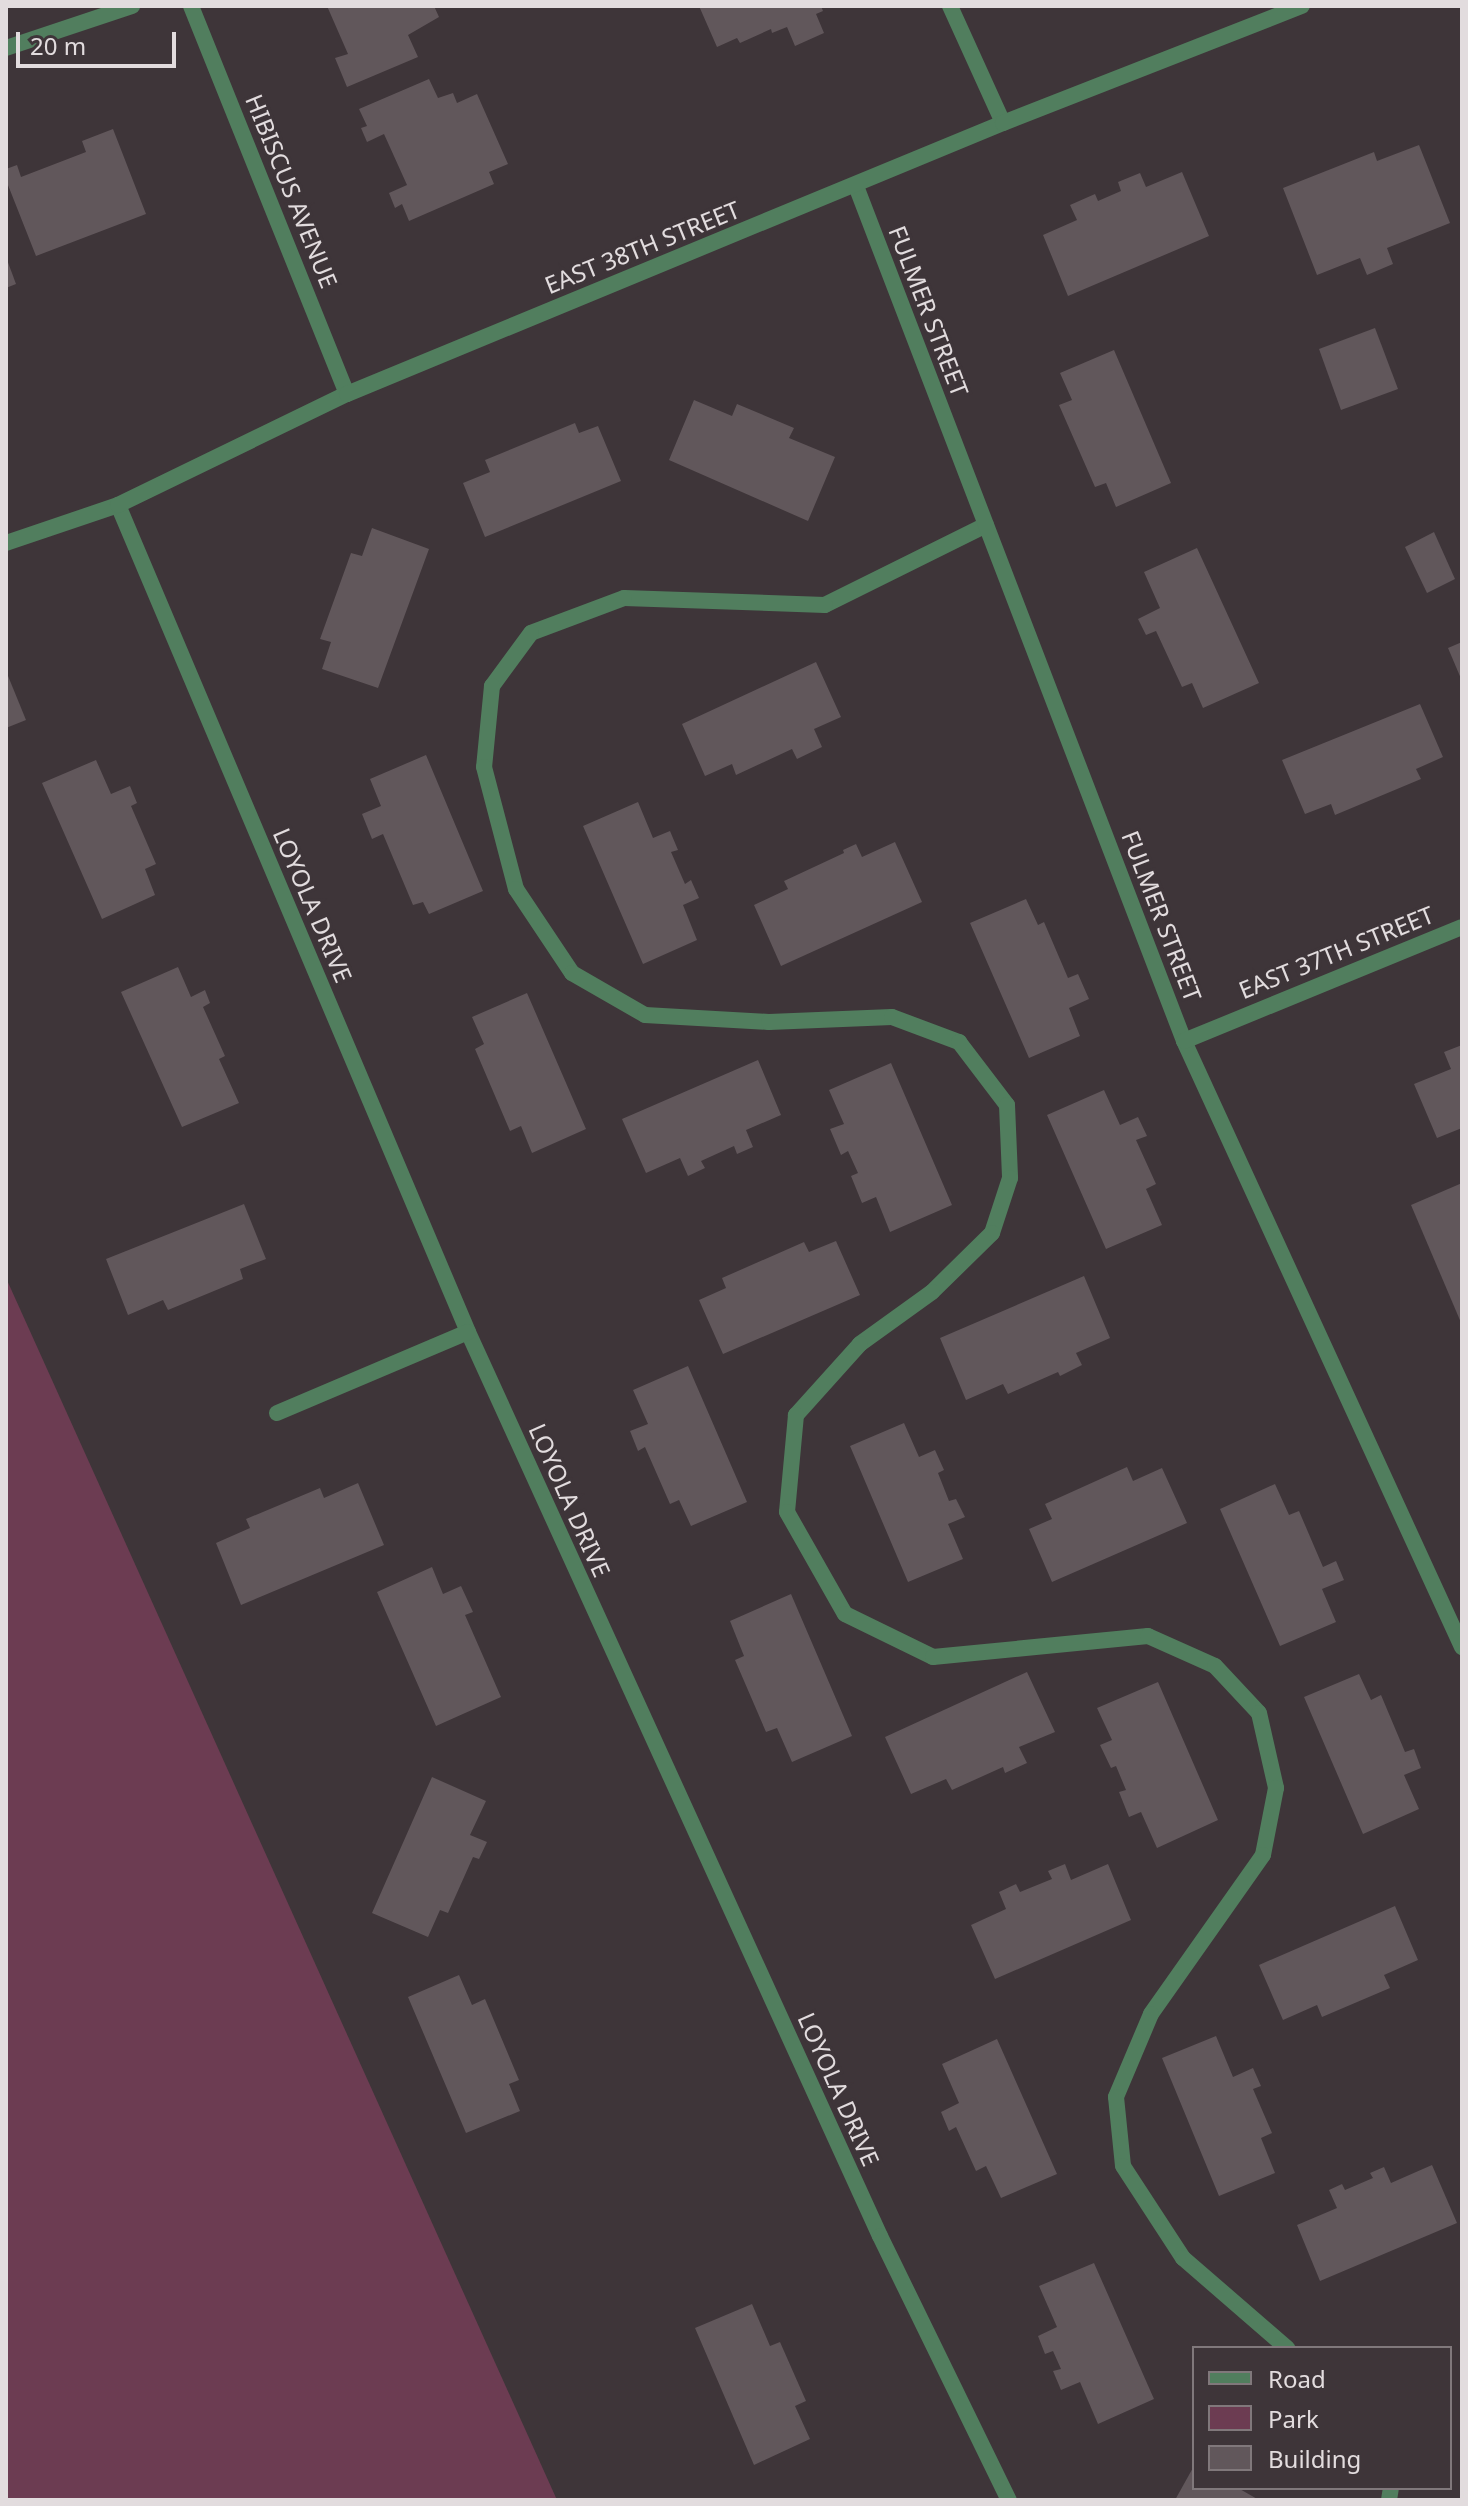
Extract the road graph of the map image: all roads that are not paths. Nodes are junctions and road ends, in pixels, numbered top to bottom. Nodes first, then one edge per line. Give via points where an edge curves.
1 (132, 6) edge
2 (191, 6) edge
3 (950, 6) edge
4 (1302, 6) edge
5 (6, 48) edge
6 (1003, 123) junction
7 (856, 186) junction
8 (347, 394) junction
9 (118, 505) junction
10 (986, 525) junction
11 (6, 543) edge
12 (1462, 927) edge
13 (1184, 1041) junction
14 (468, 1332) junction
15 (277, 1413) dead end
16 (1462, 1647) edge
17 (1285, 2346) edge
18 (1009, 2500) edge

1 - 5 street
2 - 8 street, HIBISCUS AVENUE
3 - 6 street
4 - 6 street, EAST 38TH STREET
6 - 7 street, EAST 38TH STREET
7 - 8 street, EAST 38TH STREET
7 - 10 street, FULMER STREET
8 - 9 street, EAST 38TH STREET
9 - 11 street, EAST 38TH STREET
9 - 14 street, LOYOLA DRIVE
10 - 13 street, FULMER STREET
10 - 17 street via 825,605 624,598 531,633 492,686 484,767 516,889 572,973 645,1015 769,1022 892,1017 959,1042 1007,1105 1010,1178 992,1233 932,1292 860,1344 796,1415 787,1512 845,1614 933,1657 1148,1636 1215,1666 1259,1713 1276,1788 1263,1855 1151,2014 1116,2097 1123,2166 1183,2258
12 - 13 street, EAST 37TH STREET
13 - 16 street, FULMER STREET
14 - 15 street
14 - 18 street, LOYOLA DRIVE via 880,2236

